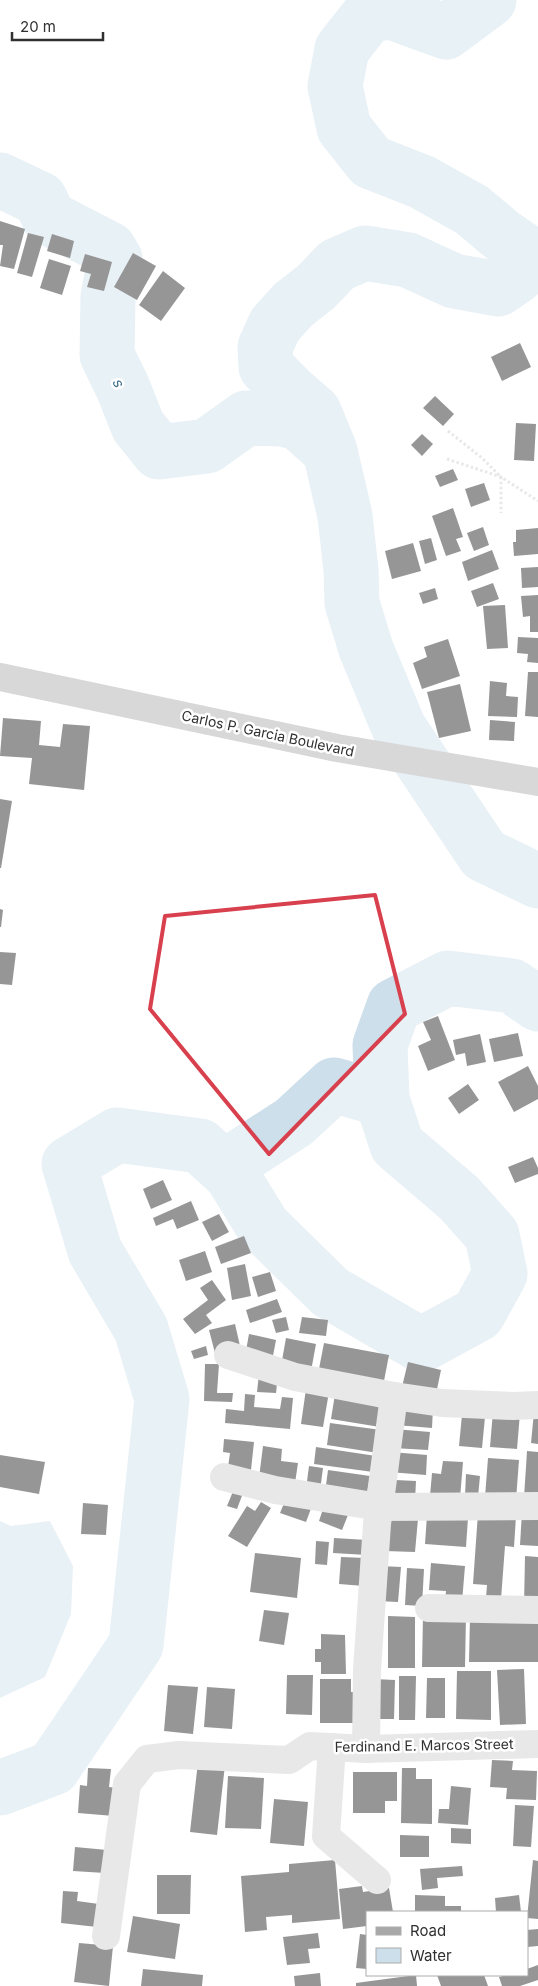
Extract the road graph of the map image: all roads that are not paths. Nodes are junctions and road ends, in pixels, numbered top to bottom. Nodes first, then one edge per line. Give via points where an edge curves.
1 (0, 677) edge
2 (538, 782) edge
3 (228, 1355) dead end
4 (394, 1396) junction
5 (538, 1404) edge
6 (224, 1476) dead end
7 (538, 1506) edge
8 (379, 1508) junction
9 (429, 1608) dead end
10 (538, 1610) edge
11 (538, 1744) edge
12 (321, 1746) junction
13 (366, 1749) junction
14 (376, 1880) dead end
15 (106, 1936) dead end

1 - 2 main road, Carlos P. Garcia Boulevard via 337,748
3 - 4 street via 295,1377
4 - 5 street via 442,1403
4 - 8 street
6 - 8 street via 275,1490
7 - 8 street
8 - 13 street via 367,1670
9 - 10 street
11 - 13 street, Ferdinand E. Marcos Street
12 - 13 street, Ferdinand E. Marcos Street
12 - 14 street via 326,1836
12 - 15 street via 288,1760 179,1755 147,1759 127,1784

